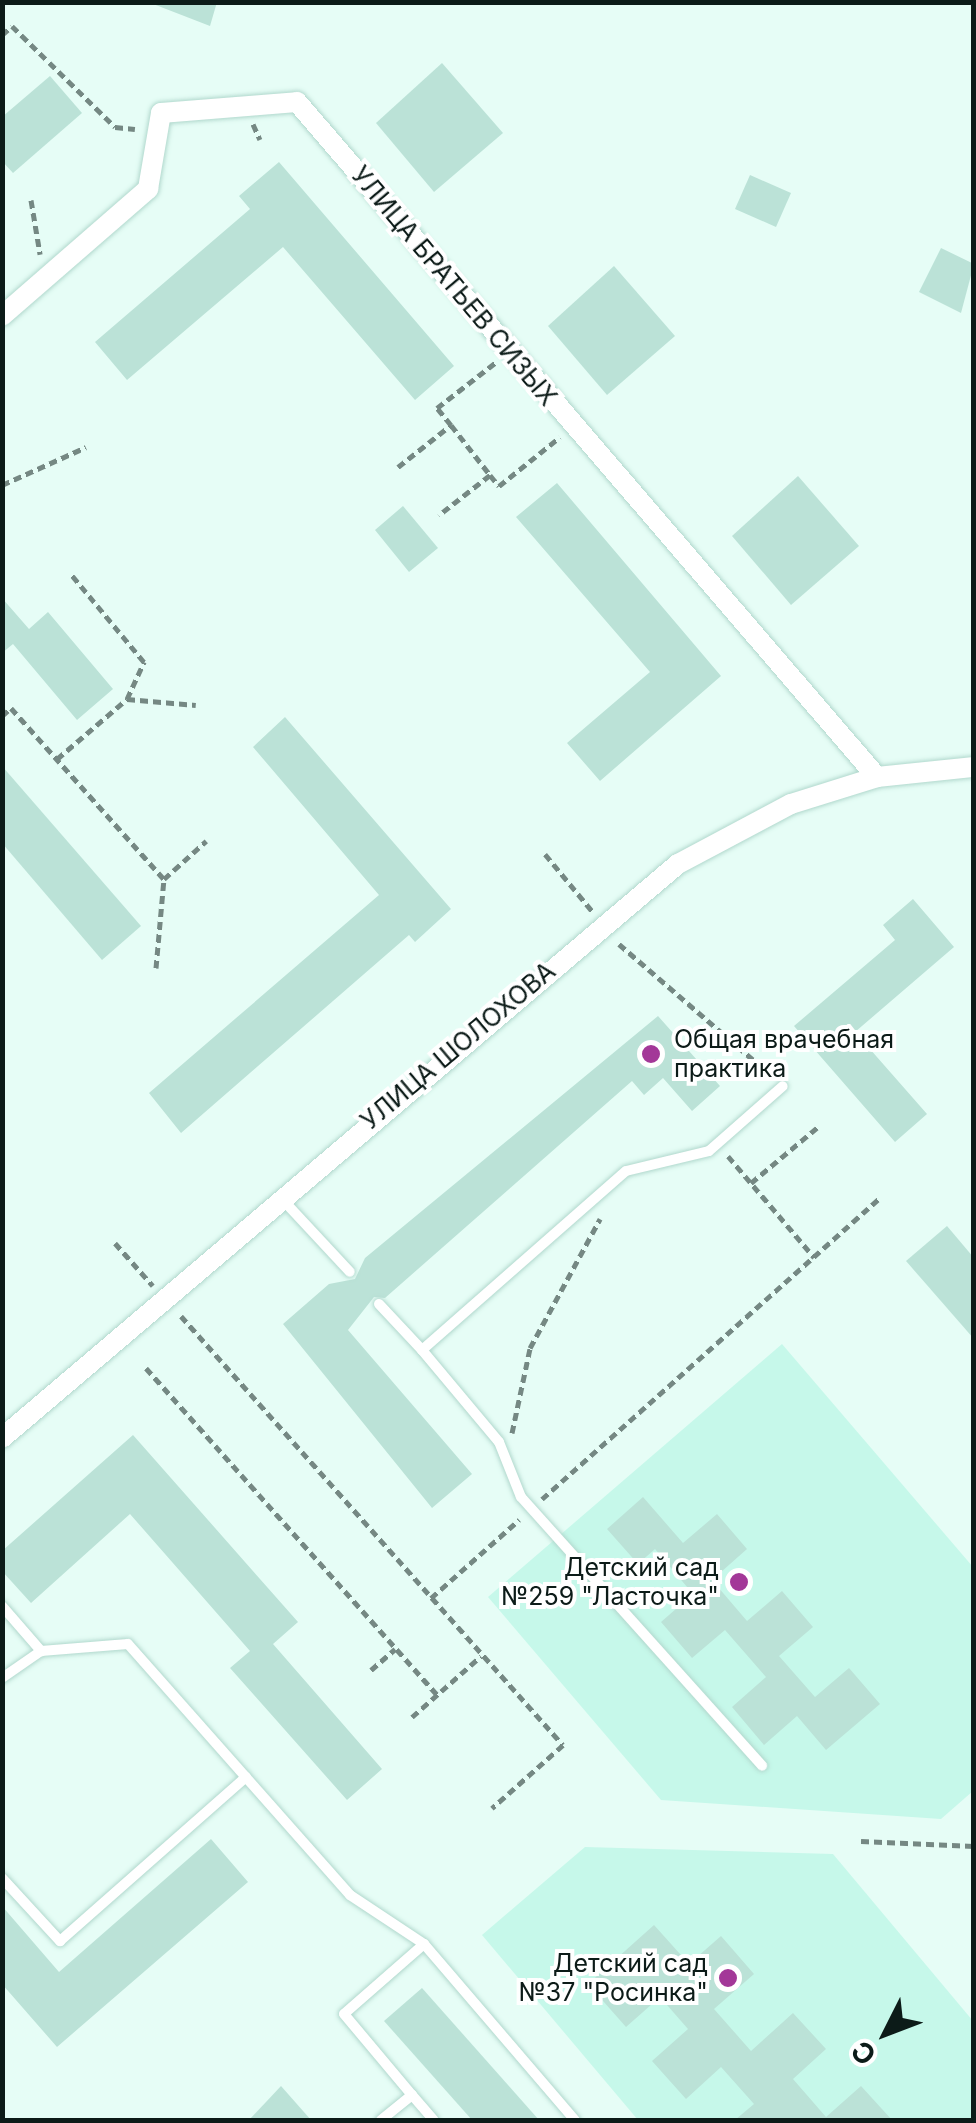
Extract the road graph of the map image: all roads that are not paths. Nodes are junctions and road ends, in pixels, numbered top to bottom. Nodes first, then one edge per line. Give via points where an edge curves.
1 (2, 316) edge
2 (974, 768) edge
3 (877, 777) junction
4 (783, 1086) road end
5 (280, 1198) junction
6 (350, 1272) dead end
7 (379, 1304) dead end
8 (422, 1350) junction
9 (2, 1438) edge
10 (2, 1606) edge
11 (41, 1651) junction
12 (2, 1678) edge
13 (762, 1766) dead end
14 (246, 1777) junction
15 (2, 1878) edge
16 (424, 1944) junction
17 (412, 2095) junction
18 (381, 2120) edge
19 (434, 2120) edge
20 (575, 2120) edge

1 - 3 street, УЛИЦА БРАТЬЕВ СИЗЫХ via 148,190 161,114 298,102
2 - 3 street, УЛИЦА ШОЛОХОВА
3 - 5 street, УЛИЦА ШОЛОХОВА via 760,816 665,874
4 - 8 lane via 717,1143 626,1171
5 - 6 lane
5 - 9 street, УЛИЦА ШОЛОХОВА
7 - 8 lane
8 - 13 lane via 507,1455 531,1508
10 - 11 lane
11 - 12 lane
11 - 14 lane via 128,1644
14 - 15 lane via 60,1941
14 - 16 lane via 360,1904
16 - 17 lane via 344,2014
16 - 20 lane
17 - 18 lane
17 - 19 lane

